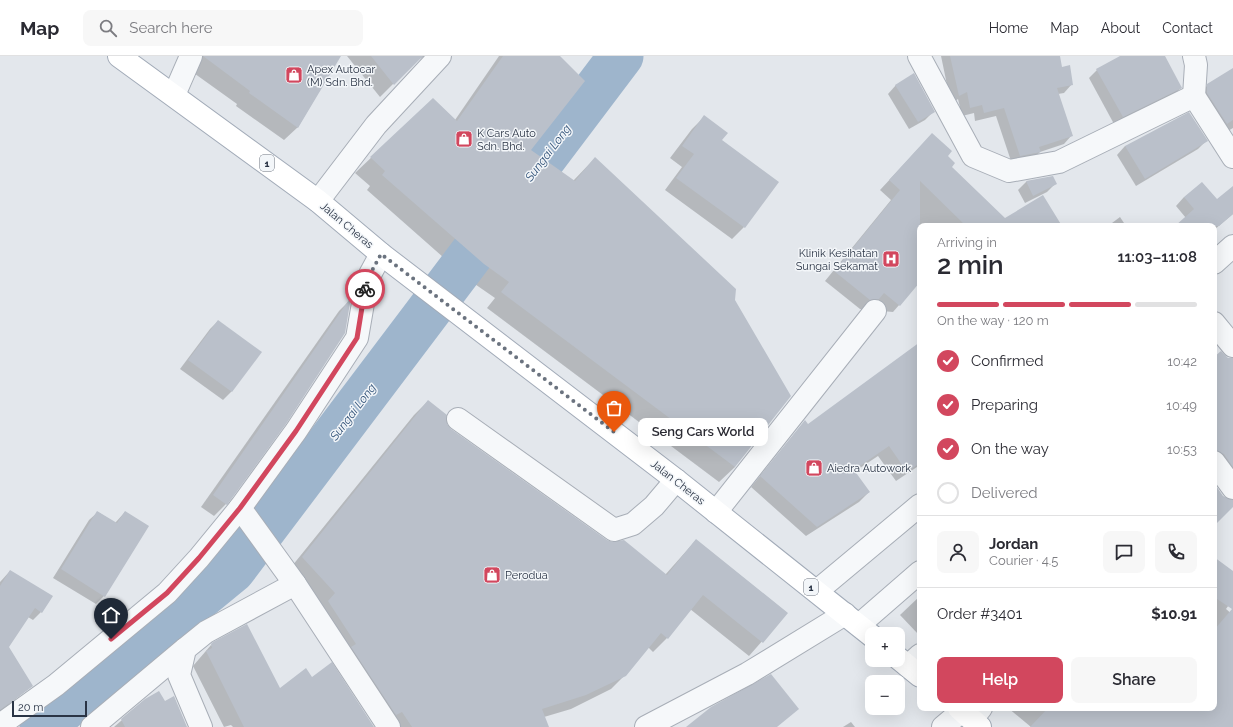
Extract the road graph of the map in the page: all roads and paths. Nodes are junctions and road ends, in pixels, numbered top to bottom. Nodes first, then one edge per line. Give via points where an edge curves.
1 (119, 56) edge
2 (192, 56) edge
3 (440, 56) edge
4 (919, 56) edge
5 (1194, 56) edge
6 (174, 95) junction
7 (1194, 96) junction
8 (1233, 157) edge
9 (318, 201) junction
10 (1233, 246) edge
11 (381, 254) junction
12 (1217, 260) edge
13 (875, 311) dead end
14 (1217, 327) edge
15 (1233, 346) edge
16 (458, 419) dead end
17 (1217, 466) edge
18 (676, 480) junction
19 (1233, 488) edge
20 (917, 508) edge
21 (716, 512) junction
22 (244, 514) junction
23 (917, 575) edge
24 (292, 580) junction
25 (817, 591) junction
26 (859, 625) edge
27 (185, 649) junction
28 (971, 715) edge
29 (0, 725) edge
30 (92, 727) edge
31 (201, 727) edge
32 (389, 727) edge
33 (646, 727) edge
34 (943, 727) edge

1 - 6 main road, Jalan Cheras / 1
2 - 6 street
3 - 9 street via 376,125
4 - 7 street via 973,156 1009,171 1060,162
5 - 7 street
6 - 9 main road, Jalan Cheras / 1
7 - 8 street
9 - 11 main road, Jalan Cheras / 1
10 - 12 street
11 - 18 main road, Jalan Cheras / 1
11 - 22 street via 367,280 357,338
13 - 21 street
14 - 15 street
16 - 18 street via 614,530 633,524 654,506
17 - 19 street
18 - 21 main road, Jalan Cheras / 1
20 - 25 street
21 - 25 main road, Jalan Cheras / 1
22 - 24 street
22 - 29 street via 167,593 56,685
23 - 26 street
24 - 27 street via 206,632
24 - 32 street
25 - 26 main road, Jalan Cheras / 1
26 - 33 street via 747,674
27 - 30 street
27 - 31 street via 179,675
28 - 34 street

